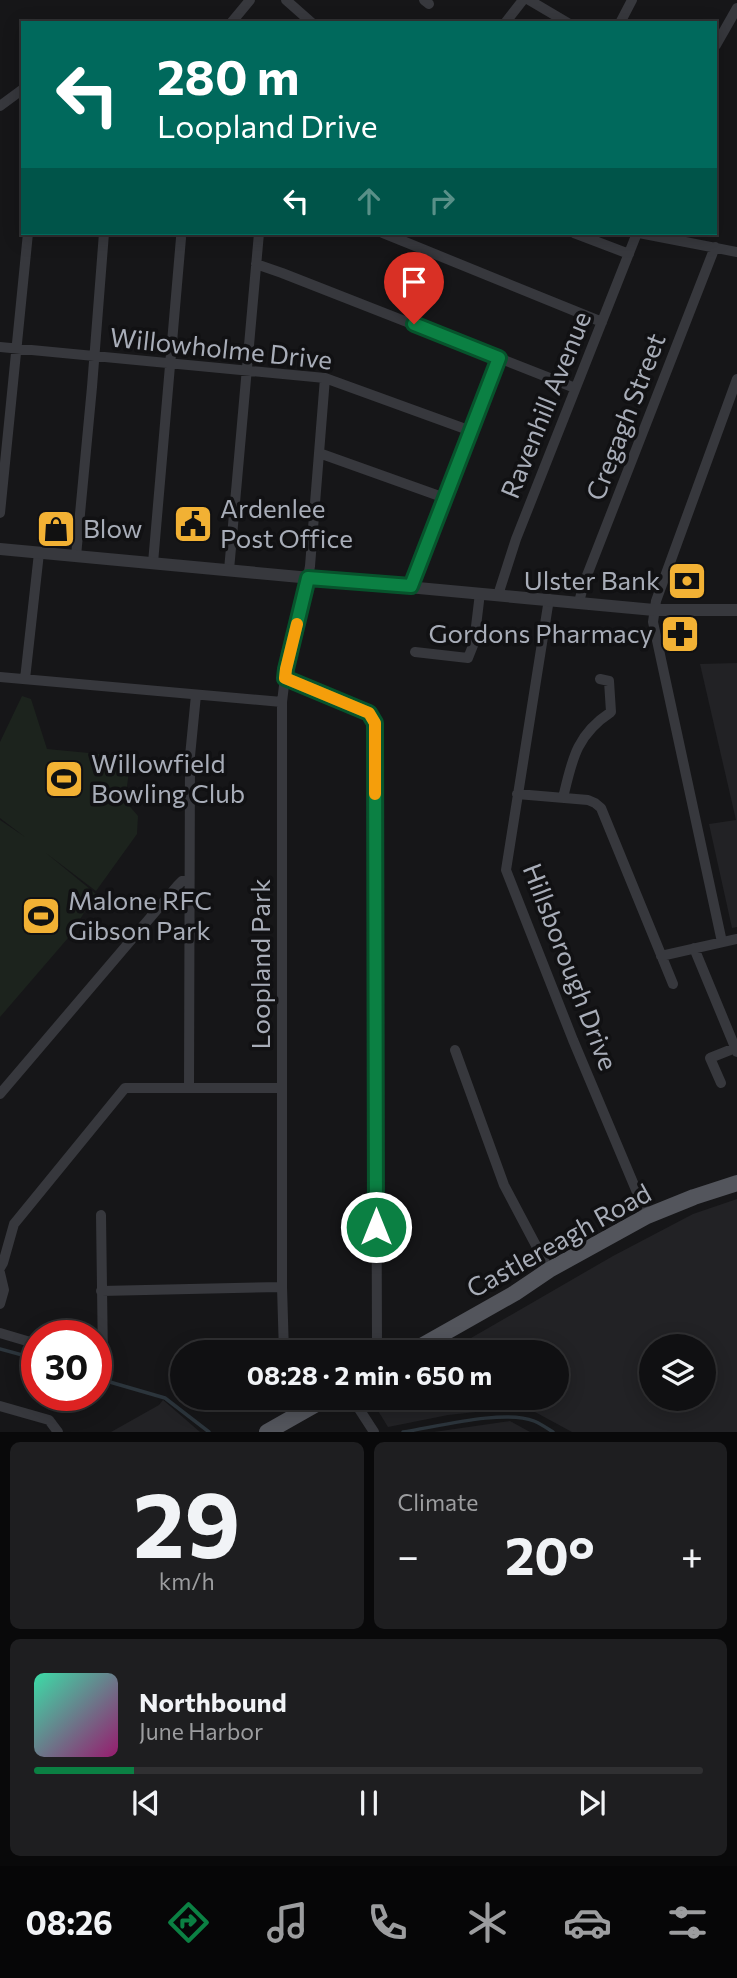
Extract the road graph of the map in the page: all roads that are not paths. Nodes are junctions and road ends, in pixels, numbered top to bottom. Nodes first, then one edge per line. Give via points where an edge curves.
1 (250, 0) edge
2 (286, 0) edge
3 (523, 0) edge
4 (529, 0) edge
5 (632, 0) edge
6 (737, 8) edge
7 (233, 21) edge
8 (310, 21) edge
9 (507, 21) edge
10 (565, 21) edge
11 (621, 21) edge
12 (724, 30) junction
13 (737, 34) edge
14 (717, 43) edge
15 (21, 90) edge
16 (0, 106) edge
17 (28, 235) edge
18 (104, 235) edge
19 (259, 235) edge
20 (388, 235) edge
21 (579, 235) edge
22 (637, 235) edge
23 (649, 235) edge
24 (181, 238) dead end
25 (715, 247) junction
26 (737, 252) edge
27 (629, 254) junction
28 (256, 264) junction
29 (602, 322) junction
30 (0, 347) edge
31 (16, 349) junction
32 (95, 356) junction
33 (499, 358) junction
34 (171, 363) junction
35 (247, 371) junction
36 (325, 378) junction
37 (737, 379) edge
38 (575, 388) junction
39 (471, 431) junction
40 (319, 453) junction
41 (444, 498) junction
42 (0, 513) edge
43 (0, 549) edge
44 (39, 553) junction
45 (76, 556) junction
46 (153, 563) junction
47 (229, 570) junction
48 (305, 577) junction
49 (411, 586) junction
50 (480, 593) junction
51 (498, 595) junction
52 (549, 599) junction
53 (579, 602) junction
54 (653, 610) junction
55 (737, 610) edge
56 (415, 652) dead end
57 (0, 677) edge
58 (285, 678) junction
59 (25, 679) junction
60 (600, 679) dead end
61 (196, 695) junction
62 (282, 702) junction
63 (517, 794) junction
64 (563, 798) junction
65 (189, 880) junction
66 (737, 939) edge
67 (722, 942) junction
68 (694, 948) junction
69 (662, 956) junction
70 (673, 984) dead end
71 (455, 1050) dead end
72 (736, 1050) edge
73 (721, 1083) dead end
74 (189, 1088) junction
75 (282, 1088) junction
76 (0, 1094) edge
77 (737, 1183) edge
78 (101, 1215) dead end
79 (647, 1216) junction
80 (1, 1268) edge
81 (549, 1270) junction
82 (282, 1287) junction
83 (101, 1291) junction
84 (0, 1304) edge
85 (102, 1320) edge
86 (0, 1334) edge
87 (21, 1340) edge
88 (284, 1340) edge
89 (377, 1340) edge
90 (432, 1340) edge
91 (0, 1406) edge
92 (291, 1410) edge
93 (305, 1410) edge
94 (360, 1410) edge
95 (294, 1416) junction
96 (58, 1432) edge
97 (267, 1432) edge
98 (374, 1432) edge

1 - 7 street
2 - 8 street
3 - 9 street
4 - 10 street
5 - 11 street
6 - 12 street
12 - 13 street
12 - 14 street
15 - 16 street
17 - 31 street
18 - 32 street
19 - 28 street
20 - 29 street
21 - 27 street
22 - 27 street, Ravenhill Avenue
23 - 25 street
24 - 34 street
25 - 26 street
25 - 53 street, Cregagh Street
27 - 29 street, Ravenhill Avenue
28 - 33 street
28 - 35 street
29 - 38 street, Ravenhill Avenue
30 - 31 street, Willowholme Drive
31 - 32 street, Willowholme Drive
31 - 42 street
32 - 34 street, Willowholme Drive
32 - 45 street
33 - 38 street
33 - 39 street
34 - 35 street, Willowholme Drive
34 - 46 street
35 - 36 street, Willowholme Drive
35 - 47 street
36 - 39 street, Willowholme Drive
36 - 40 street, Loopland Park
37 - 54 street
38 - 51 street, Ravenhill Avenue
39 - 41 street
40 - 41 street
40 - 48 street, Loopland Park
41 - 49 street
43 - 44 street
44 - 45 street
44 - 59 street
45 - 46 street
46 - 47 street
47 - 48 street
48 - 49 street
48 - 58 street, Loopland Park
49 - 50 street
50 - 51 street
50 - 56 street via 468,658
51 - 52 street
52 - 53 street
52 - 63 street, Hillsborough Drive
53 - 54 street
54 - 55 street
54 - 67 street
57 - 59 street
58 - 62 street, Loopland Park
58 - 89 street via 369,713 375,723
59 - 61 street
60 - 64 street via 610,681 611,712 581,740
61 - 62 street
61 - 65 street via 190,757
62 - 75 street, Loopland Park
63 - 64 street
63 - 79 street, Hillsborough Drive via 506,870
64 - 69 street via 588,800 601,808
65 - 74 street
65 - 76 street via 178,885
66 - 67 street
67 - 68 street
68 - 69 street
68 - 72 street
69 - 70 street
71 - 81 street via 505,1185
72 - 73 street via 710,1058
74 - 75 street
74 - 80 street via 125,1088 14,1224
75 - 82 street, Loopland Park
77 - 79 main road, Castlereagh Road
78 - 83 street
79 - 81 main road, Castlereagh Road
80 - 84 street via 4,1290
81 - 90 main road, Castlereagh Road
82 - 83 street
82 - 88 street, Loopland Park
83 - 85 street
86 - 87 street
91 - 96 street via 49,1420
92 - 95 street
93 - 95 main road
94 - 98 street
95 - 97 main road

